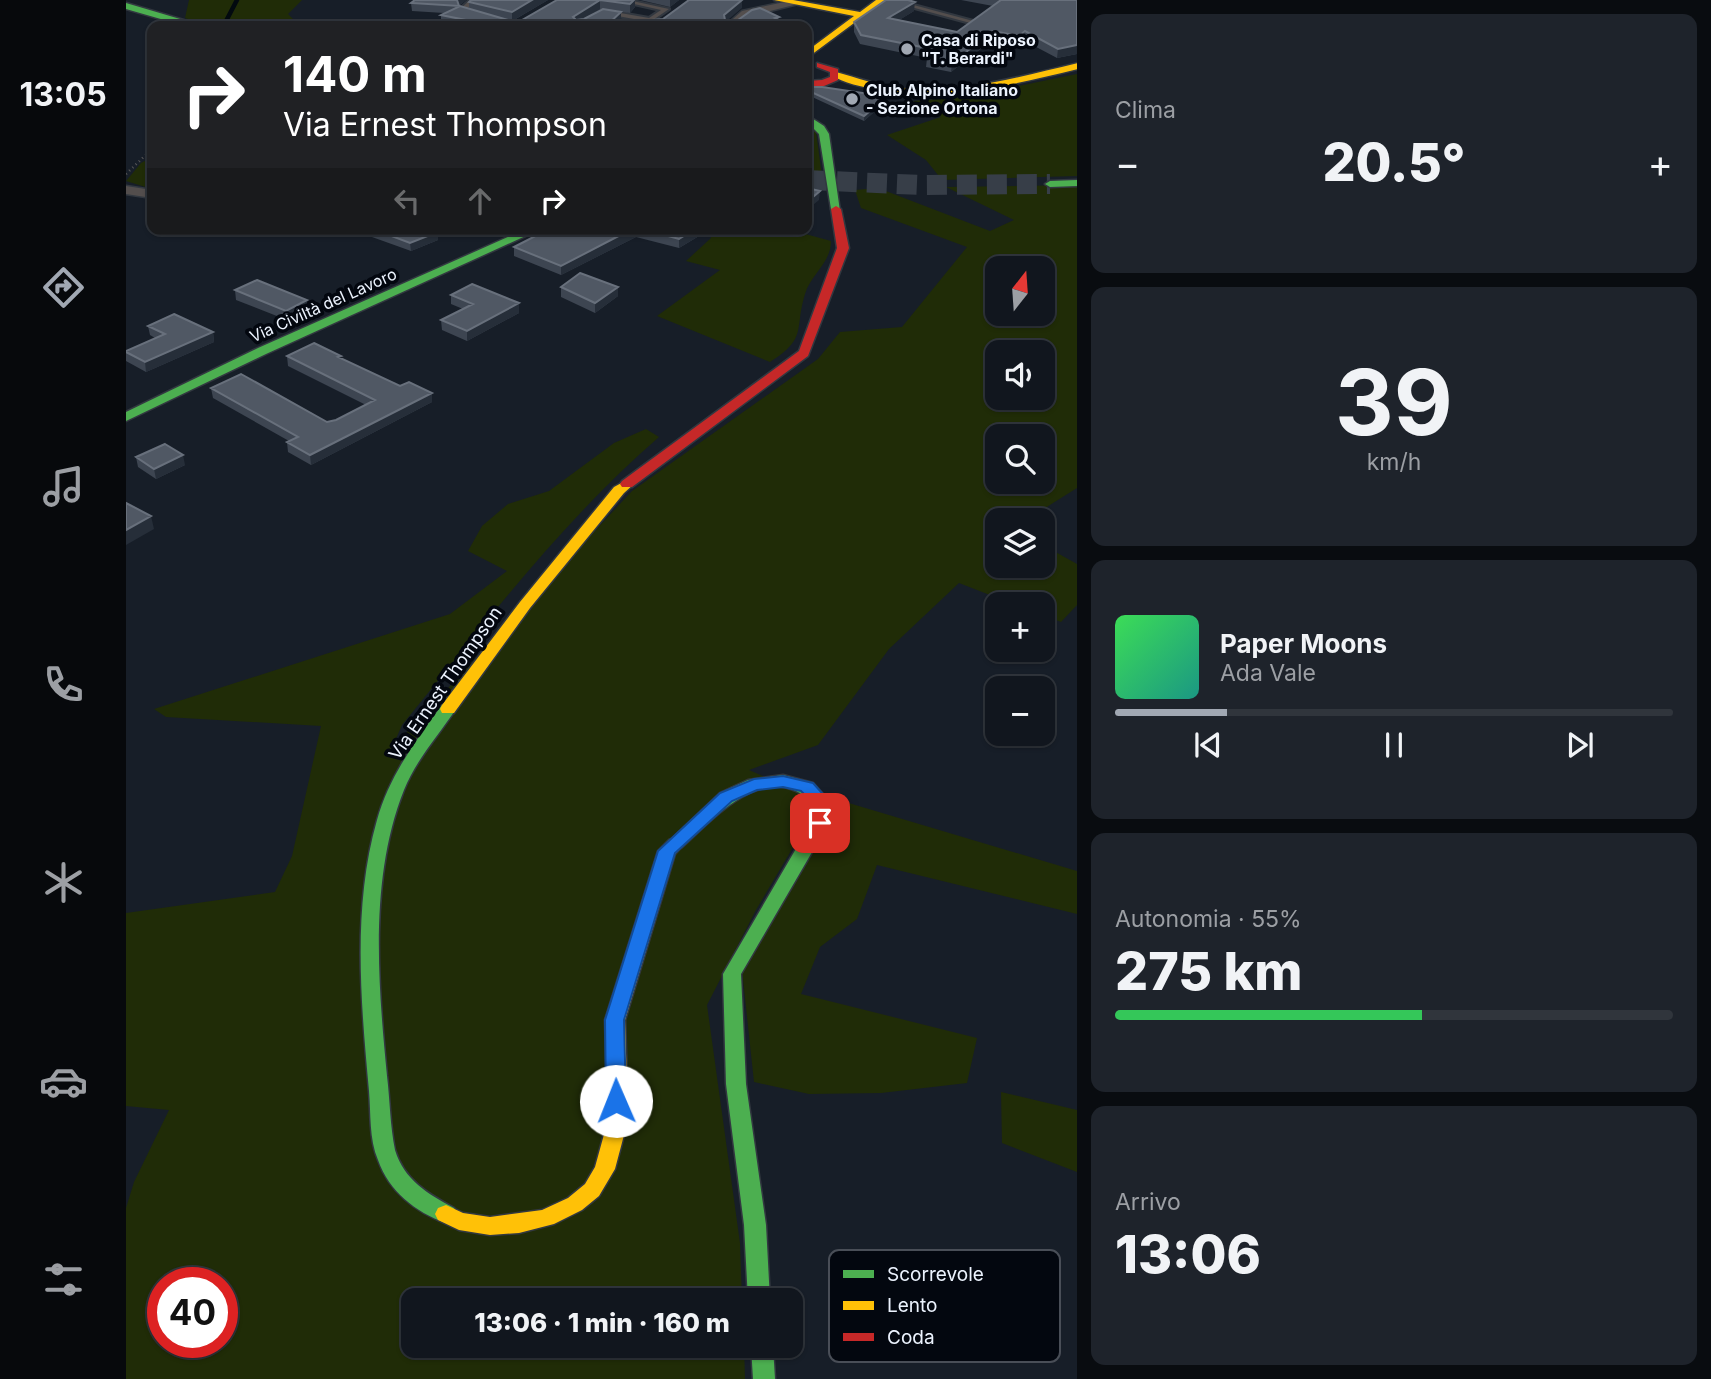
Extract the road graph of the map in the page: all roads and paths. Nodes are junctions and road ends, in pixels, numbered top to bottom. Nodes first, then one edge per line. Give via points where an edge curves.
1 (473, 0) edge
2 (619, 0) edge
3 (778, 0) edge
4 (881, 0) edge
5 (888, 0) edge
6 (796, 3) junction
7 (126, 6) edge
8 (681, 7) edge
9 (601, 13) edge
10 (859, 14) junction
11 (479, 17) edge
12 (177, 21) edge
13 (661, 21) edge
14 (737, 21) edge
15 (974, 22) edge
16 (812, 57) edge
17 (812, 58) edge
18 (1077, 66) edge
19 (830, 79) junction
20 (812, 83) edge
21 (812, 122) edge
22 (147, 154) edge
23 (126, 174) edge
24 (1077, 183) edge
25 (1050, 184) tunnel mouth
26 (126, 190) edge
27 (147, 193) edge
28 (523, 235) edge
29 (126, 417) edge
30 (759, 1288) edge
31 (763, 1358) edge
32 (764, 1379) edge

1 - 11 lane via 462,10
2 - 9 lane via 666,9 650,20
3 - 6 street
4 - 10 street
5 - 15 lane
6 - 10 street
6 - 14 street via 746,13
7 - 12 street
8 - 13 street
10 - 16 street
17 - 19 street via 831,68
18 - 19 street via 953,93 915,95
19 - 20 street
21 - 30 street, Via Ernest Thompson via 824,134 843,248 804,353 619,490 525,605 426,738 396,789 382,837 372,918 373,1034 390,1167 411,1195 459,1221 500,1226 547,1217 592,1190 613,1148 618,1120 615,1020 667,851 726,797 754,784 783,781 807,787 823,803 820,823 732,974 736,1084
22 - 23 path
24 - 25 street
26 - 27 street
28 - 29 street, Via Civiltà del Lavoro
31 - 32 street

